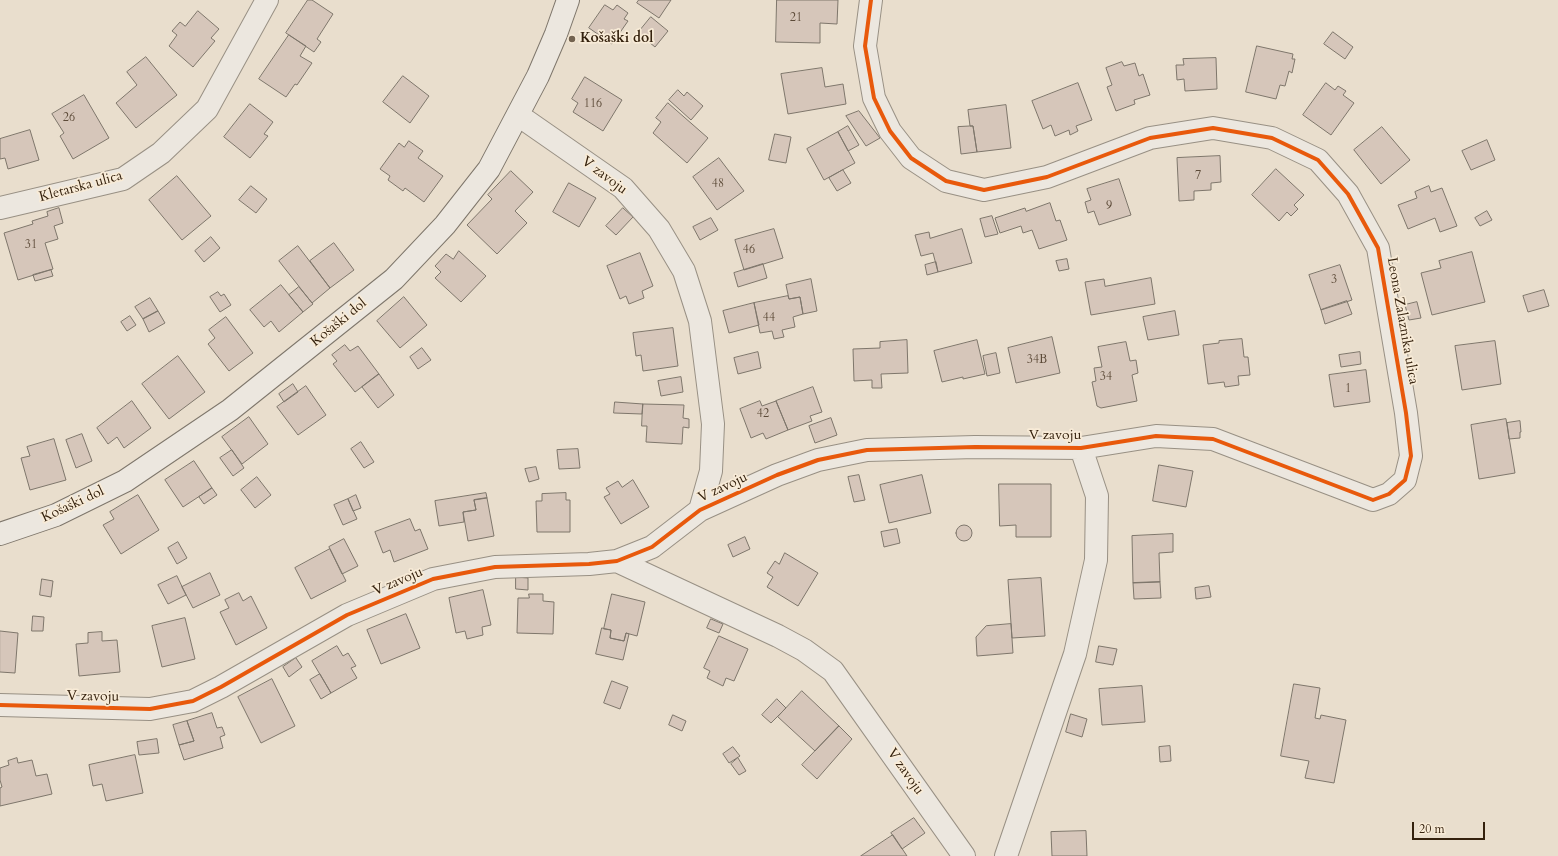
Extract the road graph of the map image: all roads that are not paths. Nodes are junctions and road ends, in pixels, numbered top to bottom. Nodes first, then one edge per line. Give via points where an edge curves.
1 (267, 0) edge
2 (568, 0) edge
3 (871, 0) edge
4 (518, 115) junction
5 (0, 208) edge
6 (1081, 448) junction
7 (1411, 456) joint
8 (700, 510) junction
9 (0, 534) edge
10 (618, 561) junction
11 (0, 705) edge
12 (964, 856) edge
13 (1006, 856) edge

1 - 5 street, Kletarska ulica via 207,109 161,153 123,179
2 - 4 street, Košaški dol via 538,76
3 - 7 street, Leona Zalaznika ulica via 865,46 874,98 890,131 911,158 946,181 984,190 1047,178 1150,138 1213,128 1272,138 1318,160 1348,194 1378,248
4 - 8 street, V zavoju via 623,188 659,229 684,271 700,321 713,424 711,471
4 - 9 street, Košaški dol via 489,169 445,225 394,279 230,410 125,481 56,516
6 - 7 street, V zavoju via 1156,436 1213,439 1373,500 1389,494 1405,480
6 - 8 street, V zavoju via 867,450 818,460 777,475
6 - 13 street, V zavoju via 1097,496 1096,560 1075,654
8 - 10 street, V zavoju via 652,547
10 - 11 street, V zavoju via 495,567 433,580 347,615 193,701 150,708
10 - 12 street, V zavoju via 778,636 804,650 833,671

